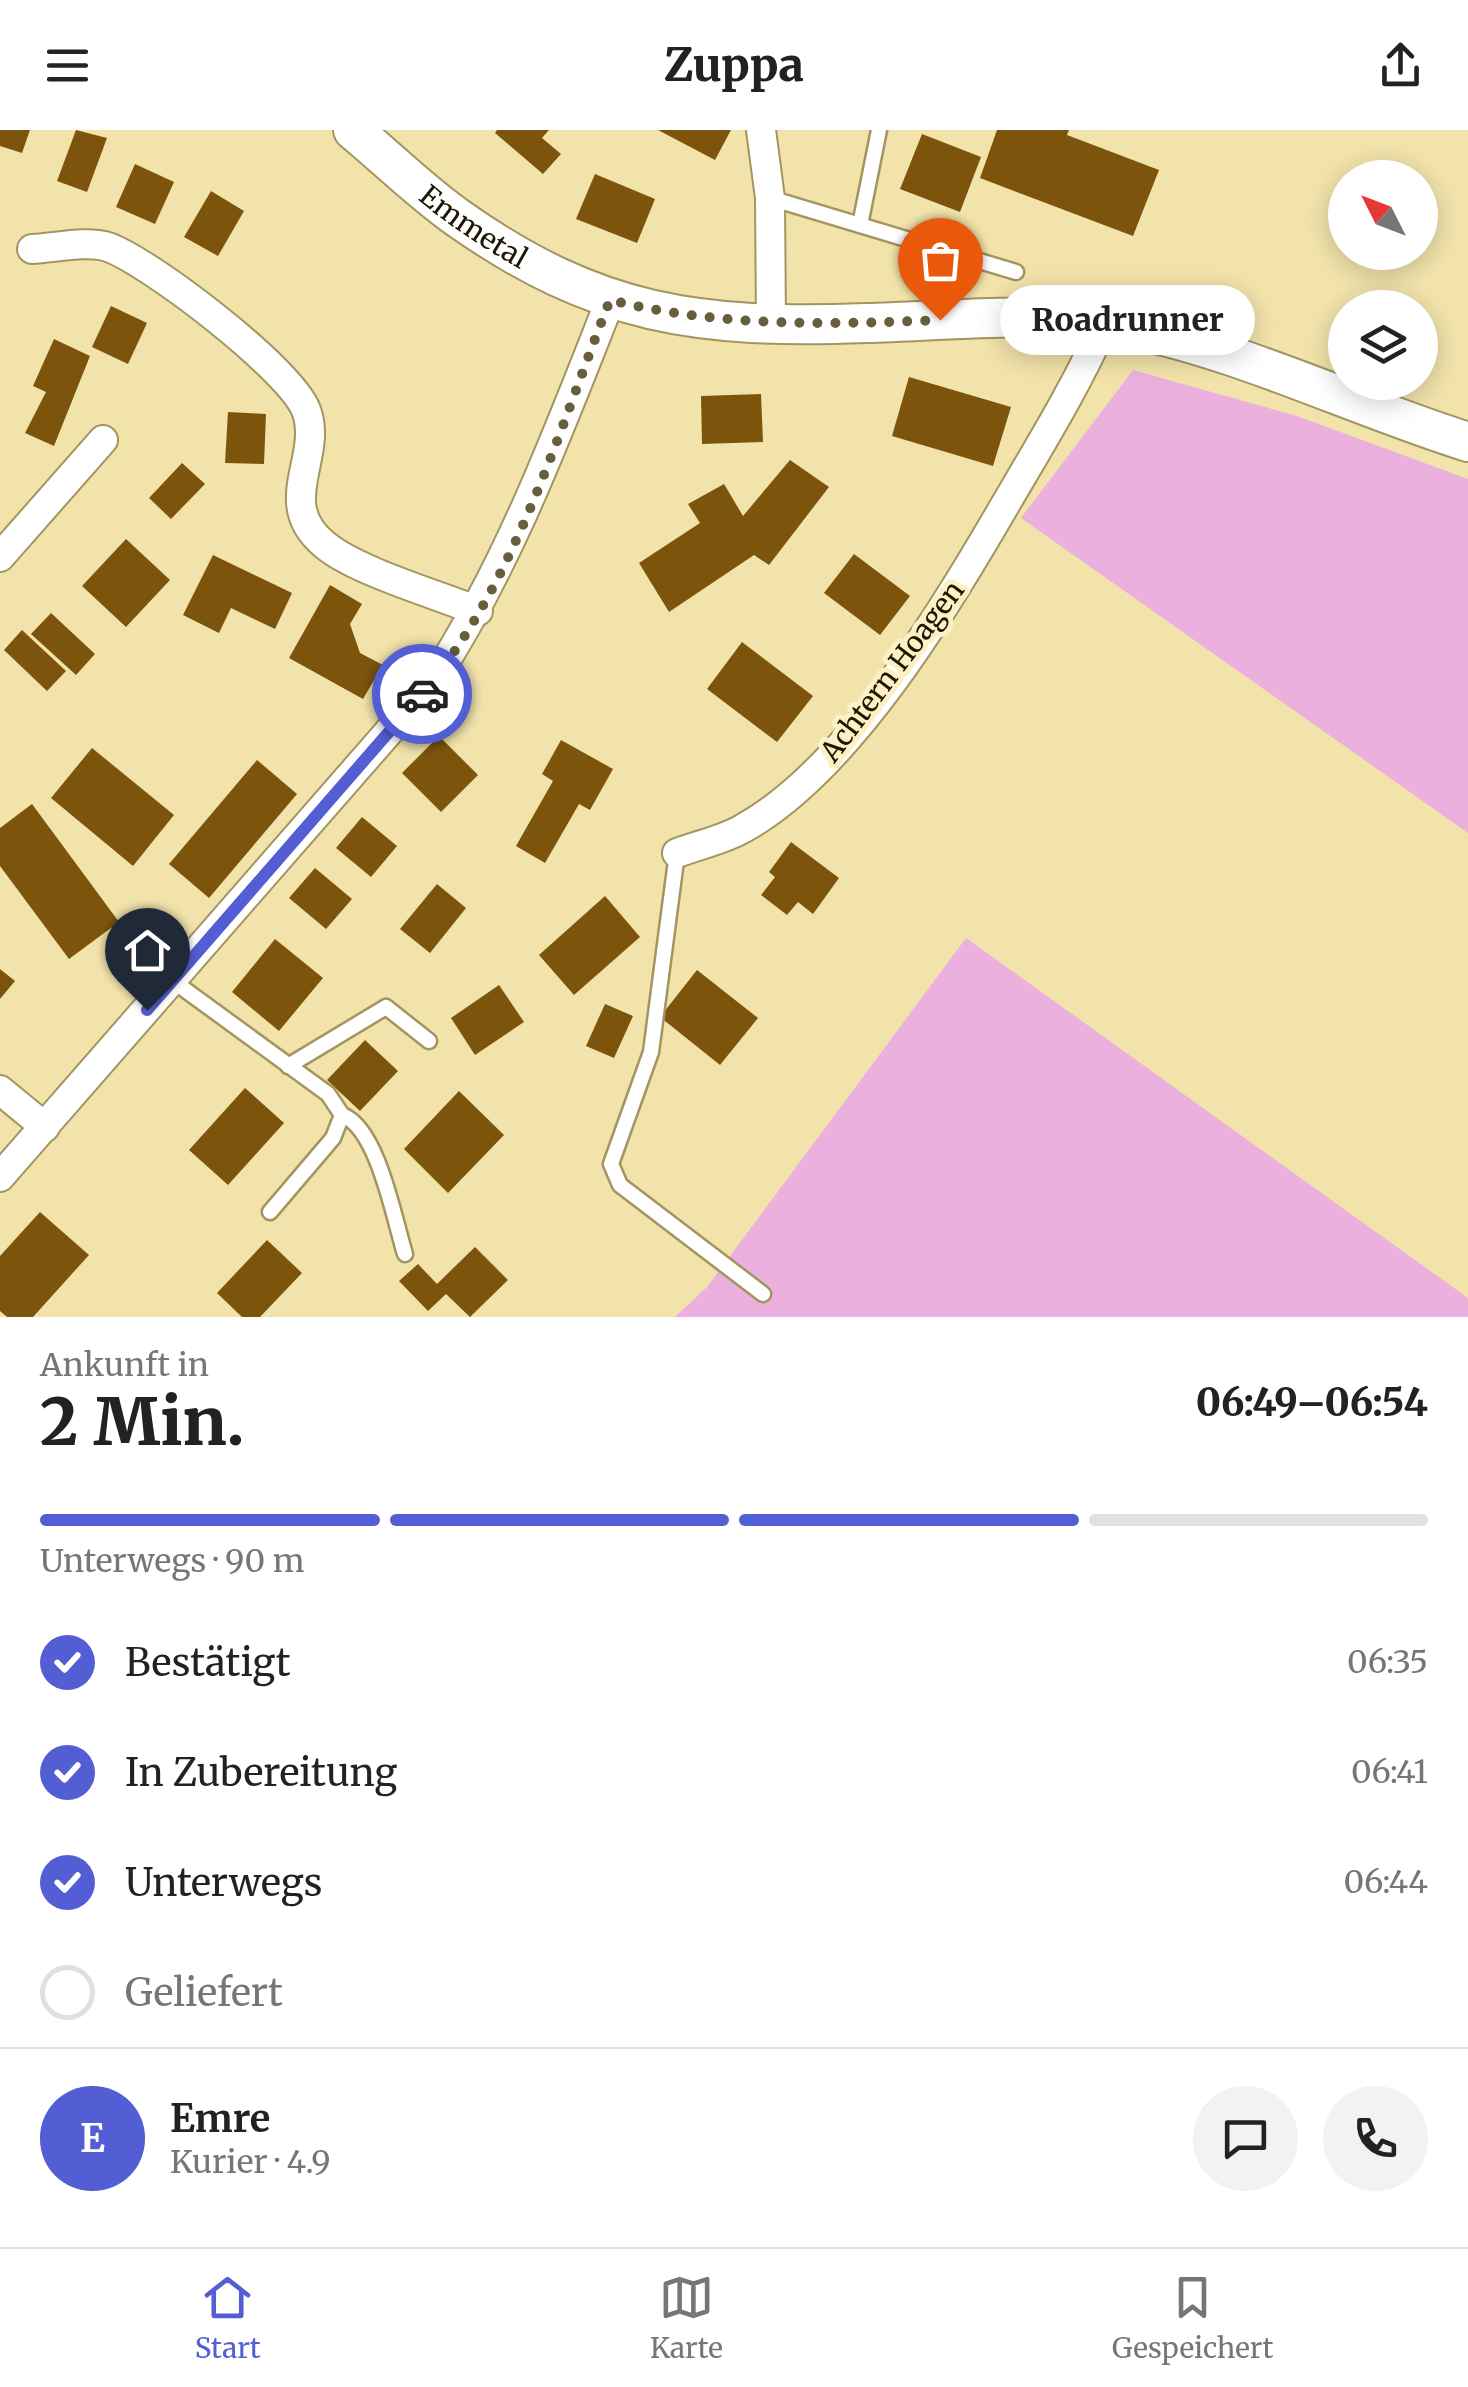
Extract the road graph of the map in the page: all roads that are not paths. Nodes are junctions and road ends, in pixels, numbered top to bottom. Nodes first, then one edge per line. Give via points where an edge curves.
1 (354, 130) edge
2 (761, 130) edge
3 (880, 130) edge
4 (770, 198) junction
5 (860, 225) junction
6 (32, 249) dead end
7 (1016, 272) dead end
8 (610, 300) junction
9 (771, 324) junction
10 (1104, 324) junction
11 (103, 440) dead end
12 (1468, 442) edge
13 (0, 557) edge
14 (478, 612) junction
15 (678, 853) joint
16 (173, 981) junction
17 (429, 1040) dead end
18 (288, 1066) junction
19 (0, 1090) edge
20 (342, 1116) junction
21 (45, 1127) junction
22 (0, 1177) edge
23 (270, 1212) dead end
24 (405, 1254) dead end
25 (762, 1294) dead end

1 - 8 main road, Emmetal via 455,216 562,281
2 - 4 street
3 - 5 lane
4 - 5 lane
4 - 9 street
5 - 7 lane
6 - 14 street via 107,246 214,316 286,378 307,411 310,448 298,493 306,521 324,545
8 - 9 main road, Emmetal via 663,314
8 - 14 street via 524,517
9 - 10 main road, Emmetal via 1008,318
10 - 12 main road, Emmetal via 1220,350
10 - 15 street, Achtern Hoagen via 960,586 899,672 822,764 780,801 742,829
11 - 13 street
14 - 16 street via 433,681
15 - 25 lane via 651,1052 612,1164 620,1185
16 - 18 lane
16 - 21 street
17 - 18 lane via 386,1007
18 - 20 lane via 328,1094
19 - 21 street
20 - 23 lane via 333,1138
20 - 24 lane via 361,1128 374,1155
21 - 22 street

